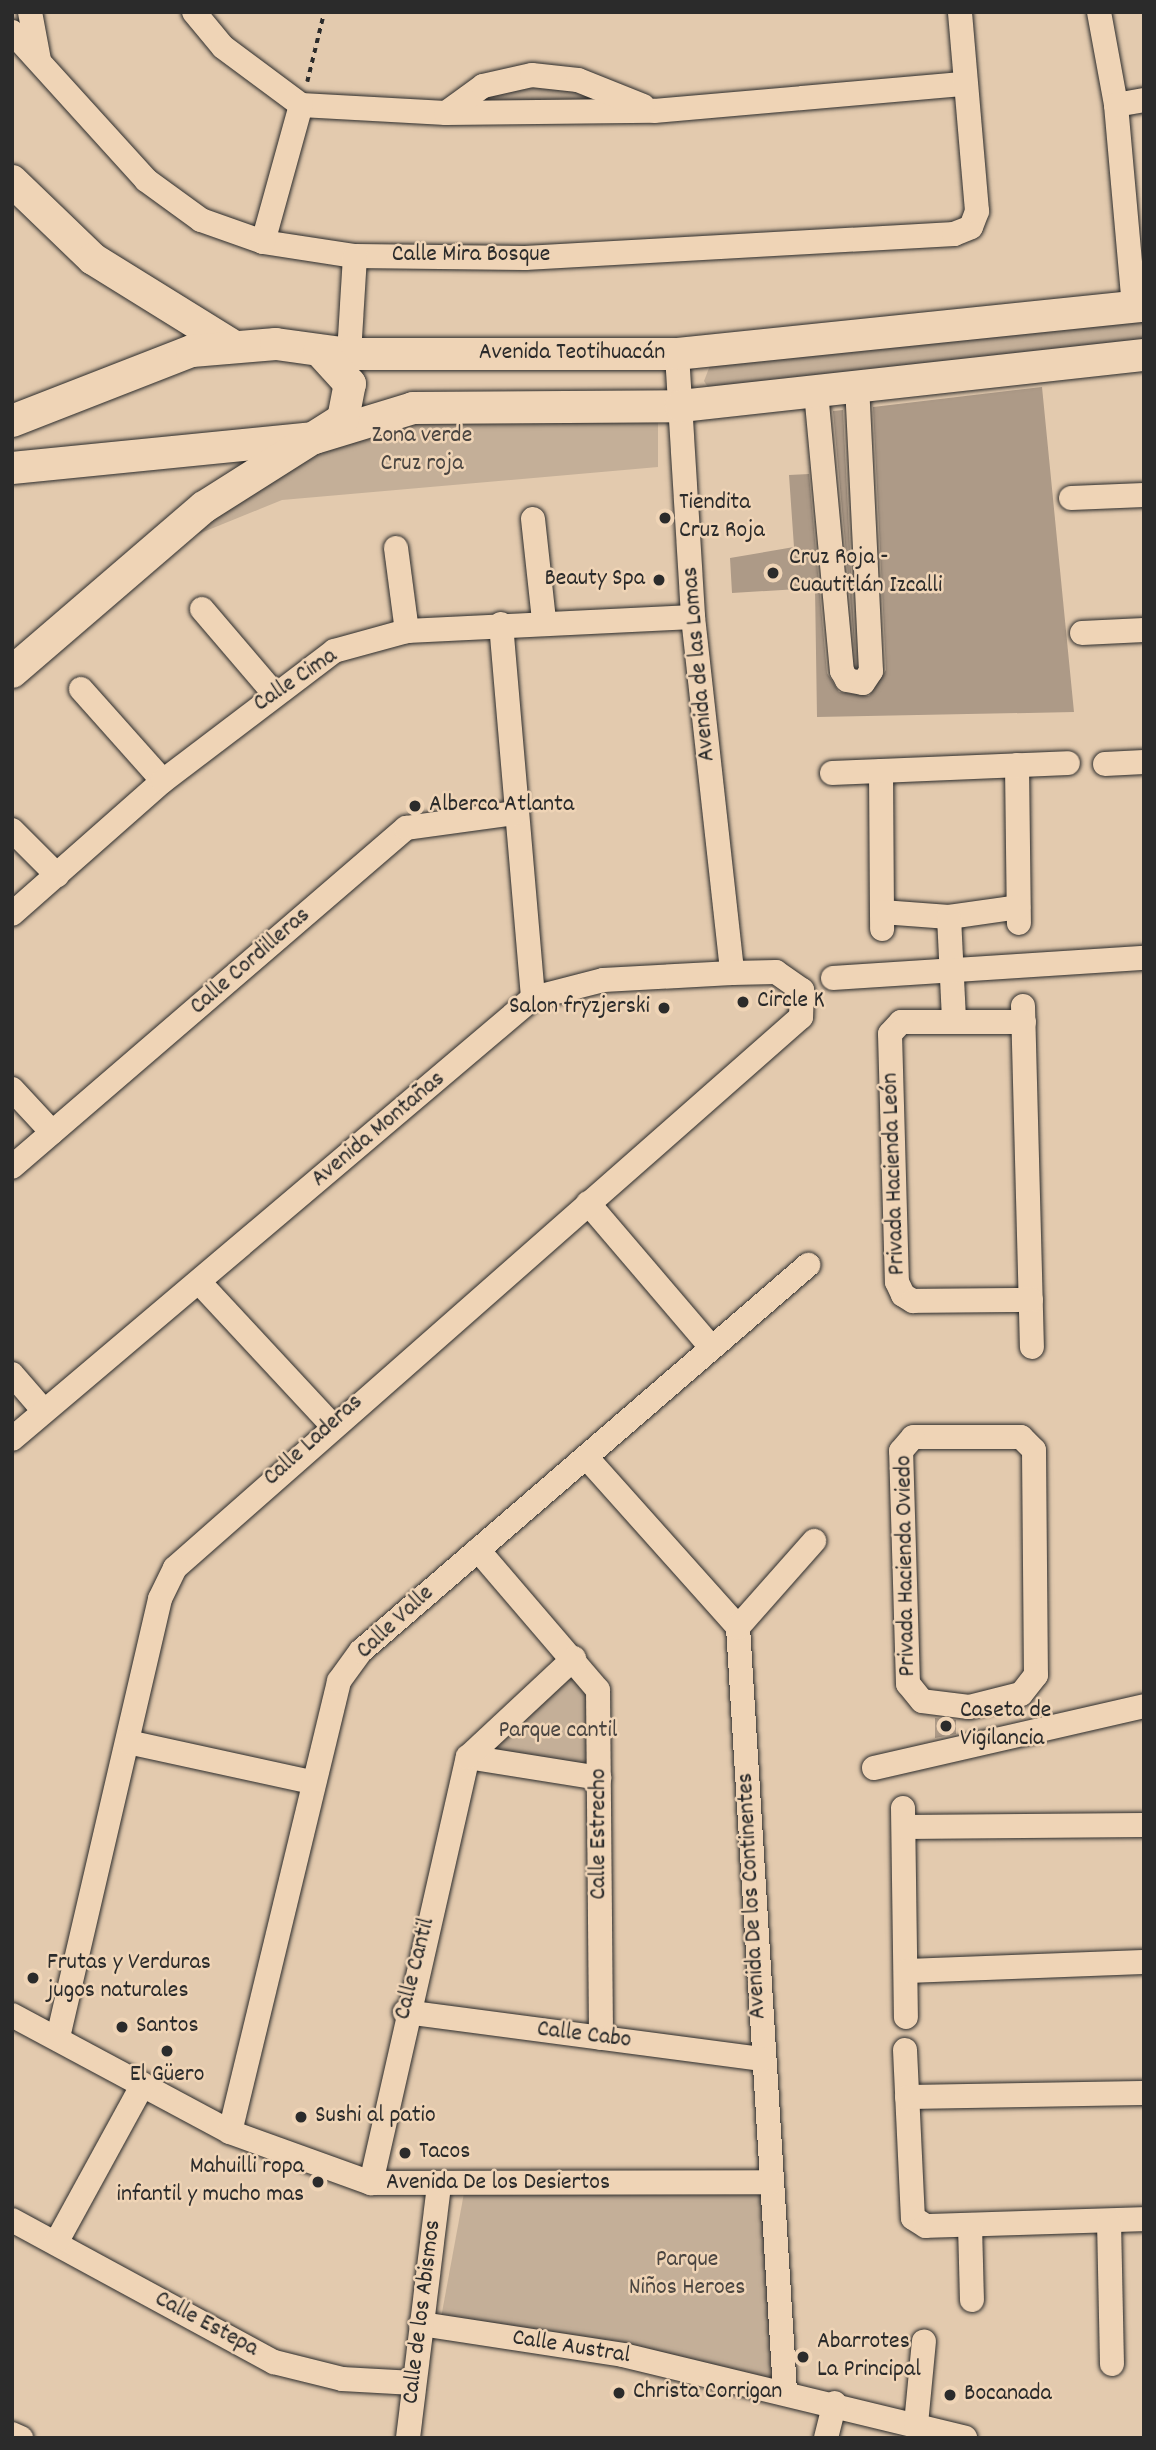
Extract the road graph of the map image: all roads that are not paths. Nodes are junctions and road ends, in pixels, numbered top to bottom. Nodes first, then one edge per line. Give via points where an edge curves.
1 (30, 12) edge
2 (194, 12) edge
3 (960, 12) edge
4 (1099, 12) edge
5 (12, 32) edge
6 (39, 61) junction
7 (965, 84) junction
8 (1144, 100) edge
9 (301, 105) junction
10 (1116, 105) junction
11 (654, 111) junction
12 (446, 113) junction
13 (12, 181) edge
14 (263, 242) junction
15 (355, 256) junction
16 (1139, 307) edge
17 (236, 348) junction
18 (335, 352) junction
19 (677, 354) junction
20 (1144, 355) edge
21 (857, 387) junction
22 (816, 392) junction
23 (681, 407) junction
24 (12, 421) edge
25 (315, 438) junction
26 (12, 468) edge
27 (1144, 495) edge
28 (1071, 498) dead end
29 (533, 519) dead end
30 (396, 548) dead end
31 (202, 609) dead end
32 (693, 617) junction
33 (544, 621) junction
34 (500, 624) junction
35 (1144, 630) edge
36 (407, 631) junction
37 (1082, 633) dead end
38 (12, 672) edge
39 (81, 689) dead end
40 (274, 692) junction
41 (1144, 762) edge
42 (1068, 763) dead end
43 (1105, 764) dead end
44 (1017, 765) junction
45 (881, 771) junction
46 (832, 773) dead end
47 (163, 781) junction
48 (515, 813) junction
49 (12, 830) edge
50 (57, 875) junction
51 (12, 914) edge
52 (949, 917) junction
53 (1144, 958) edge
54 (953, 969) junction
55 (732, 973) junction
56 (833, 978) dead end
57 (802, 990) joint
58 (533, 998) junction
59 (954, 1020) junction
60 (12, 1089) edge
61 (52, 1132) junction
62 (12, 1167) edge
63 (587, 1203) junction
64 (808, 1265) dead end
65 (199, 1282) junction
66 (1031, 1300) junction
67 (711, 1346) junction
68 (1032, 1348) dead end
69 (12, 1374) edge
70 (44, 1411) junction
71 (331, 1424) junction
72 (12, 1439) edge
73 (587, 1458) junction
74 (814, 1541) dead end
75 (478, 1549) junction
76 (738, 1627) junction
77 (574, 1658) junction
78 (1144, 1706) edge
79 (969, 1707) junction
80 (128, 1742) junction
81 (969, 1744) junction
82 (468, 1757) junction
83 (874, 1768) dead end
84 (599, 1778) junction
85 (312, 1782) junction
86 (1144, 1825) edge
87 (1144, 1962) edge
88 (906, 1971) junction
89 (405, 2012) junction
90 (12, 2015) edge
91 (906, 2017) dead end
92 (58, 2038) junction
93 (601, 2038) junction
94 (905, 2050) dead end
95 (762, 2059) junction
96 (143, 2084) junction
97 (1144, 2093) edge
98 (907, 2097) junction
99 (230, 2132) junction
100 (771, 2182) junction
101 (371, 2183) junction
102 (439, 2187) junction
103 (12, 2220) edge
104 (1144, 2220) edge
105 (1109, 2221) junction
106 (970, 2225) junction
107 (56, 2243) junction
108 (972, 2300) dead end
109 (421, 2324) junction
110 (925, 2341) dead end
111 (1112, 2364) dead end
112 (414, 2383) junction
113 (785, 2392) junction
114 (835, 2403) junction
115 (916, 2424) junction
116 (12, 2434) edge
117 (21, 2438) edge
118 (408, 2438) edge
119 (826, 2438) edge
120 (965, 2438) edge

1 - 6 street
2 - 9 street via 223,47
3 - 7 street
4 - 10 street
5 - 6 street, Calle Mira Bosque
6 - 14 street, Calle Mira Bosque via 146,180 201,220
7 - 11 street
7 - 15 street, Calle Mira Bosque via 977,211 971,228 954,234 525,258
8 - 10 street
9 - 12 street
9 - 14 street
10 - 16 street
11 - 12 street
11 - 12 street via 578,80 532,75 483,86
13 - 17 main road via 93,259
14 - 15 street, Calle Mira Bosque
15 - 18 street
16 - 19 main road, Avenida Teotihuacán
17 - 18 main road, Avenida Teotihuacán via 276,344
17 - 24 main road, Avenida Teotihuacán via 192,351
18 - 19 main road, Avenida Teotihuacán
18 - 25 main road via 350,384 350,403 343,419
19 - 23 street, Avenida de las Lomas
20 - 21 main road
21 - 22 main road
21 - 22 street via 871,671 863,683 847,680 842,671
22 - 23 main road
23 - 25 main road via 413,408
23 - 32 street, Avenida de las Lomas
25 - 26 main road
25 - 38 main road via 204,507
27 - 28 street
29 - 33 street
30 - 36 street
31 - 40 street
32 - 33 street, Calle Cima
32 - 55 street, Avenida de las Lomas
33 - 34 street, Calle Cima
34 - 36 street, Calle Cima
34 - 48 street
35 - 37 street
36 - 40 street, Calle Cima via 334,651
39 - 47 street
40 - 47 street, Calle Cima
41 - 43 street
42 - 44 street
44 - 45 street
44 - 52 street via 1018,915
45 - 46 street
45 - 52 street via 882,921
47 - 50 street, Calle Cima
48 - 58 street
48 - 61 street, Calle Cordilleras via 406,828
49 - 50 street
50 - 51 street, Calle Cima
52 - 54 street
53 - 54 street
54 - 56 street
54 - 59 street
55 - 57 street, Avenida Montañas via 776,972
55 - 58 street, Avenida Montañas via 603,980
57 - 63 street, Calle Laderas via 801,1017
58 - 65 street, Avenida Montañas
59 - 66 street, Privada Hacienda León via 1023,1014
59 - 66 street, Privada Hacienda León via 901,1022 890,1034 897,1282 913,1301
60 - 61 street
61 - 62 street, Calle Cordilleras
63 - 67 street
63 - 71 street, Calle Laderas
64 - 67 street, Calle Valle
65 - 70 street, Avenida Montañas
65 - 71 street
66 - 68 street, Privada Hacienda León
67 - 73 street, Calle Valle
69 - 70 street
70 - 72 street, Avenida Montañas
71 - 80 street, Calle Laderas via 175,1568 160,1599
73 - 75 street, Calle Valle
73 - 76 street
74 - 76 street
75 - 77 street, Calle Estrecho
75 - 85 street, Calle Valle via 361,1651 339,1681
76 - 95 street, Avenida De los Continentes
77 - 82 street
77 - 84 street, Calle Estrecho via 598,1690 602,1711
78 - 81 street
79 - 79 street, Privada Hacienda Oviedo via 1021,1694 1036,1675 1034,1450 1021,1437 913,1437 901,1451 908,1684 922,1701
79 - 81 street
80 - 85 street
80 - 92 street, Calle Laderas
81 - 83 street
82 - 84 street
82 - 89 street, Calle Cantil
84 - 93 street, Calle Estrecho
85 - 99 street, Calle Valle
86 - 88 street via 904,1818
87 - 88 street
88 - 91 street
89 - 93 street, Calle Cabo
89 - 101 street, Calle Cantil
90 - 92 street, Avenida De los Desiertos
92 - 96 street, Avenida De los Desiertos
93 - 95 street, Calle Cabo
94 - 98 street
95 - 100 street, Avenida De los Continentes
96 - 99 street, Avenida De los Desiertos
96 - 107 street
97 - 98 street
98 - 106 street via 913,2218 926,2226
99 - 101 street, Avenida De los Desiertos
100 - 102 street, Avenida De los Desiertos
100 - 113 street, Avenida De los Continentes
101 - 102 street, Avenida De los Desiertos
102 - 109 street, Calle de los Abismos
103 - 107 street, Calle Estepa
104 - 105 street
105 - 106 street
105 - 111 street
106 - 108 street
107 - 112 street, Calle Estepa via 274,2362 342,2379
109 - 112 street, Calle de los Abismos
109 - 113 street, Calle Austral via 623,2355
110 - 115 street
112 - 118 street, Calle de los Abismos
113 - 114 street, Calle Austral
114 - 115 street, Calle Austral
114 - 119 street
115 - 120 street, Calle Austral
116 - 117 street

